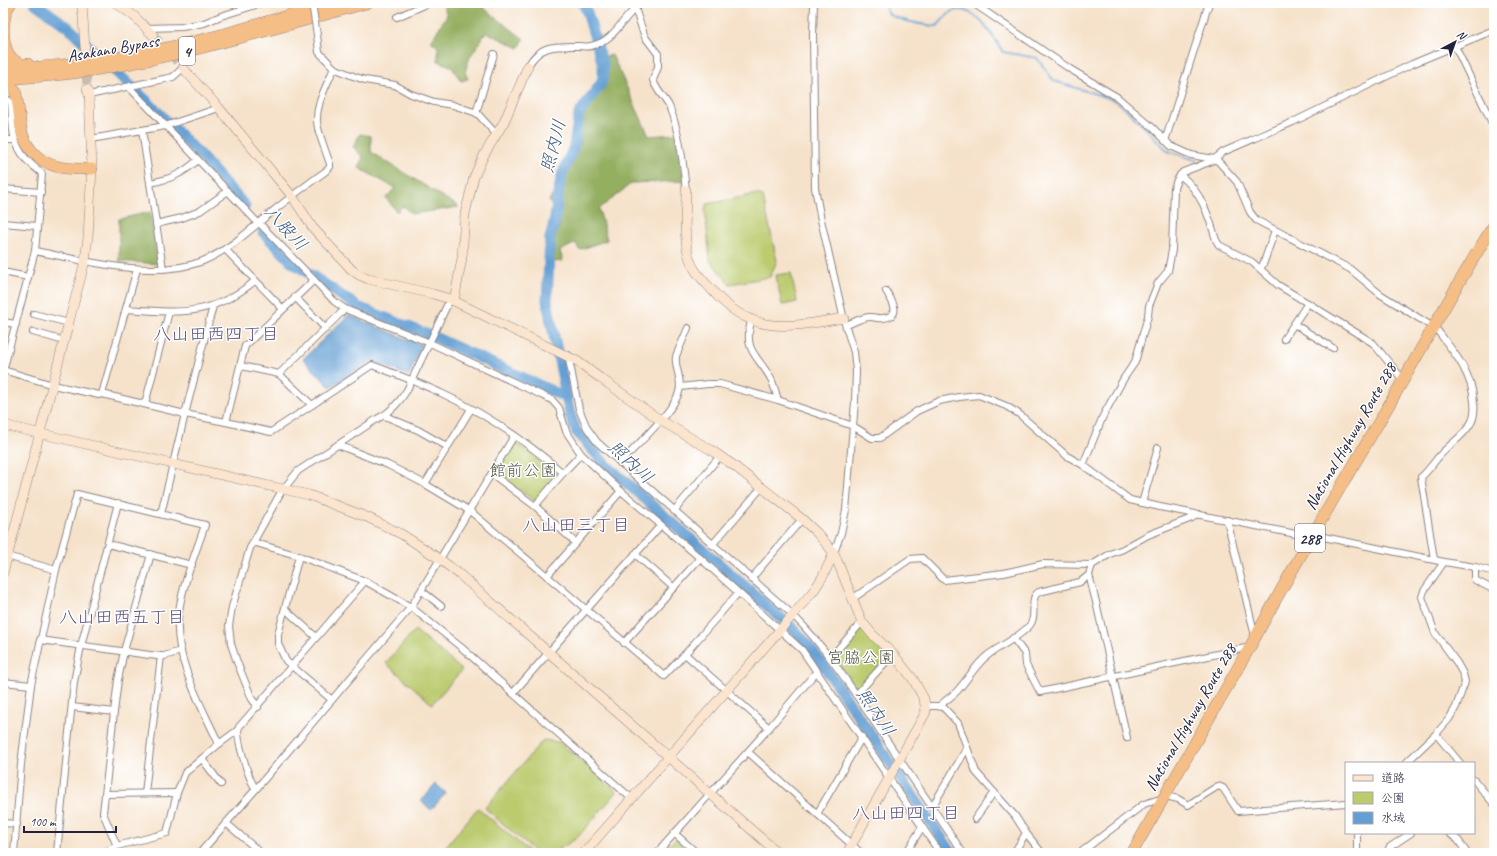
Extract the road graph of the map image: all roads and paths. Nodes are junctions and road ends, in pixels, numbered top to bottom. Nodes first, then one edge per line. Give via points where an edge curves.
1 (12, 3) edge
2 (82, 3) edge
3 (116, 3) edge
4 (262, 3) edge
5 (312, 3) edge
6 (332, 3) edge
7 (367, 3) edge
8 (430, 3) edge
9 (642, 3) edge
10 (814, 3) edge
11 (973, 3) edge
12 (1209, 3) edge
13 (634, 5) edge
14 (397, 17) dead end
15 (1494, 30) edge
16 (150, 32) joint
17 (1455, 46) junction
18 (85, 48) tunnel mouth
19 (4, 50) edge
20 (494, 54) dead end
21 (136, 58) junction
22 (528, 66) joint
23 (183, 68) joint
24 (334, 68) junction
25 (3, 69) edge
26 (3, 79) edge
27 (3, 83) edge
28 (129, 87) junction
29 (88, 92) joint
30 (3, 99) edge
31 (19, 105) junction
32 (219, 108) junction
33 (476, 113) junction
34 (165, 126) junction
35 (1494, 127) edge
36 (142, 130) junction
37 (497, 134) junction
38 (91, 139) junction
39 (3, 140) edge
40 (14, 140) junction
41 (1165, 141) junction
42 (1214, 159) junction
43 (198, 160) junction
44 (92, 169) junction
45 (1180, 175) junction
46 (150, 182) junction
47 (3, 189) edge
48 (686, 190) joint
49 (228, 191) junction
50 (41, 192) junction
51 (292, 196) junction
52 (3, 224) edge
53 (156, 224) junction
54 (260, 225) junction
55 (1494, 225) edge
56 (37, 226) junction
57 (1275, 230) junction
58 (1494, 232) edge
59 (225, 249) junction
60 (35, 251) junction
61 (85, 261) junction
62 (1261, 268) junction
63 (138, 269) junction
64 (163, 269) junction
65 (3, 272) edge
66 (28, 278) junction
67 (314, 280) junction
68 (255, 281) junction
69 (886, 291) dead end
70 (295, 298) junction
71 (452, 300) junction
72 (1308, 303) junction
73 (214, 306) junction
74 (126, 309) junction
75 (283, 309) junction
76 (345, 309) junction
77 (169, 312) junction
78 (34, 314) dead end
79 (751, 320) junction
80 (3, 322) edge
81 (69, 322) junction
82 (845, 322) junction
83 (16, 324) junction
84 (1294, 324) junction
85 (688, 328) dead end
86 (1435, 328) junction
87 (326, 329) junction
88 (33, 332) dead end
89 (1284, 339) dead end
90 (64, 341) junction
91 (430, 343) junction
92 (1333, 348) dead end
93 (568, 355) junction
94 (241, 366) junction
95 (3, 371) edge
96 (279, 374) junction
97 (412, 381) junction
98 (1404, 381) junction
99 (53, 384) junction
100 (680, 387) junction
101 (102, 394) junction
102 (778, 400) junction
103 (145, 404) junction
104 (312, 405) junction
105 (471, 409) junction
106 (185, 414) junction
107 (385, 416) junction
108 (660, 420) junction
109 (226, 422) junction
110 (3, 425) edge
111 (853, 426) junction
112 (40, 433) junction
113 (514, 436) junction
114 (338, 445) junction
115 (448, 447) junction
116 (1158, 448) dead end
117 (582, 454) junction
118 (720, 456) junction
119 (175, 463) junction
120 (620, 463) junction
121 (1082, 465) junction
122 (563, 473) junction
123 (492, 474) junction
124 (425, 484) junction
125 (762, 487) junction
126 (283, 488) junction
127 (621, 491) junction
128 (118, 503) junction
129 (1142, 503) junction
130 (535, 506) junction
131 (470, 511) junction
132 (674, 511) junction
133 (161, 514) junction
134 (1198, 514) junction
135 (802, 519) junction
136 (1227, 520) junction
137 (661, 525) junction
138 (1315, 536) junction
139 (252, 542) junction
140 (576, 543) junction
141 (108, 544) junction
142 (712, 545) junction
143 (150, 554) junction
144 (635, 554) junction
145 (834, 554) junction
146 (5, 555) edge
147 (299, 556) junction
148 (700, 558) junction
149 (1434, 559) junction
150 (440, 560) junction
151 (1444, 562) junction
152 (192, 565) junction
153 (1092, 565) junction
154 (1475, 567) junction
155 (56, 570) junction
156 (3, 572) edge
157 (1494, 572) edge
158 (1089, 575) junction
159 (547, 576) junction
160 (751, 579) junction
161 (365, 581) junction
162 (674, 588) junction
163 (1494, 590) edge
164 (422, 591) junction
165 (738, 593) junction
166 (852, 599) junction
167 (441, 606) dead end
168 (411, 607) junction
169 (285, 610) junction
170 (586, 610) junction
171 (793, 615) junction
172 (862, 622) junction
173 (780, 630) junction
174 (316, 637) junction
175 (1013, 638) junction
176 (40, 640) junction
177 (1252, 642) junction
178 (624, 643) junction
179 (81, 646) junction
180 (124, 651) junction
181 (181, 651) junction
182 (549, 652) junction
183 (685, 654) junction
184 (893, 654) junction
185 (161, 656) junction
186 (830, 658) junction
187 (292, 667) junction
188 (817, 672) junction
189 (1113, 676) junction
190 (3, 682) edge
191 (31, 685) junction
192 (727, 691) junction
193 (513, 693) junction
194 (856, 695) junction
195 (332, 700) junction
196 (926, 706) junction
197 (940, 706) junction
198 (72, 707) junction
199 (258, 707) junction
200 (114, 712) junction
201 (769, 728) junction
202 (238, 730) junction
203 (1436, 734) junction
204 (862, 737) junction
205 (1127, 738) dead end
206 (219, 744) junction
207 (967, 748) junction
208 (748, 752) junction
209 (668, 758) junction
210 (202, 759) junction
211 (899, 759) junction
212 (1407, 762) edge
213 (1459, 762) edge
214 (889, 778) junction
215 (1475, 781) edge
216 (221, 784) dead end
217 (256, 790) junction
218 (994, 792) junction
219 (145, 793) junction
220 (177, 793) junction
221 (710, 793) junction
222 (105, 794) junction
223 (632, 798) junction
224 (1166, 798) junction
225 (1345, 803) edge
226 (1494, 804) edge
227 (932, 807) junction
228 (817, 814) junction
229 (975, 819) dead end
230 (3, 823) edge
231 (226, 823) junction
232 (17, 824) junction
233 (922, 827) junction
234 (674, 833) junction
235 (1026, 833) junction
236 (1356, 834) edge
237 (1409, 834) edge
238 (1450, 834) edge
239 (852, 844) junction
240 (117, 846) junction
241 (14, 853) edge
242 (57, 853) edge
243 (103, 853) edge
244 (200, 853) edge
245 (261, 853) edge
246 (584, 853) edge
247 (657, 853) edge
248 (697, 853) edge
249 (778, 853) edge
250 (847, 853) edge
251 (862, 853) edge
252 (906, 853) edge
253 (940, 853) edge
254 (963, 853) edge
255 (1014, 853) edge
256 (1042, 853) edge
257 (1080, 853) edge
258 (1132, 853) edge
259 (1138, 853) edge
260 (1357, 853) edge
261 (1386, 853) edge
262 (1466, 853) edge

1 - 19 highway via 4,18
2 - 18 street
3 - 16 street
4 - 16 street via 198,24
5 - 24 street, bridge via 320,52
6 - 21 highway, Asakano Bypass / 4
7 - 21 highway, Asakano Bypass / 4 via 213,45
8 - 14 street
9 - 13 street
10 - 82 street via 815,188
11 - 41 street via 1070,70 1117,97
12 - 41 street
13 - 22 street via 615,32 601,43 590,47 557,46 543,49
13 - 48 street via 645,37 658,54 658,67 653,80 668,106 676,127 682,152
15 - 17 street
17 - 35 street
17 - 42 street via 1223,152
19 - 21 highway via 18,63 28,64 121,52
20 - 33 street
21 - 25 highway, Asakano Bypass / 4
21 - 26 highway, Asakano Bypass / 4 via 78,72
21 - 31 highway via 122,70 29,83 23,89
22 - 37 street
23 - 28 street via 173,77
23 - 32 street
24 - 33 street via 365,80 395,85 434,102
24 - 51 street via 324,91 317,122 330,167
27 - 31 highway via 15,90
28 - 29 street
28 - 34 street
29 - 38 street
30 - 40 street via 11,102
31 - 44 highway via 23,136 39,158 54,167
32 - 34 street
32 - 51 street
33 - 37 street
34 - 36 street
34 - 43 street
36 - 38 street
36 - 46 street
37 - 71 street via 478,167 466,207 462,258
38 - 44 street
39 - 40 street
40 - 50 street via 18,149 42,174
41 - 42 street via 1191,155
42 - 45 street
42 - 57 street via 1236,182 1244,202 1254,217
43 - 46 street via 177,176
43 - 49 street
44 - 61 street
45 - 62 street via 1205,207 1217,243
45 - 121 street via 1174,188 1172,250 1168,271 1158,283 1149,306 1135,362 1103,416
46 - 53 street
47 - 50 street
48 - 79 street via 688,251 694,268 725,305
49 - 53 street via 200,211
49 - 54 street
50 - 56 street
51 - 54 street
51 - 71 street via 313,228 359,275
52 - 56 street
53 - 64 street
54 - 59 street
54 - 67 street
55 - 86 highway, National Highway Route 288 / 288
56 - 60 street
57 - 62 street
57 - 86 street via 1350,269 1380,294
58 - 86 highway, National Highway Route 288 / 288
59 - 64 street via 202,261
59 - 68 street
60 - 61 street
60 - 66 street
61 - 63 street
61 - 81 street
62 - 72 street via 1278,284
63 - 64 street
63 - 74 street
65 - 66 street
66 - 83 street
67 - 70 street
67 - 76 street
68 - 73 street via 231,298
68 - 75 street
69 - 82 street via 895,308 892,314 885,318 869,317
70 - 75 street
70 - 87 street
71 - 91 street
71 - 93 street
72 - 84 street
72 - 98 street via 1375,345
73 - 77 street via 196,311
73 - 106 street
74 - 77 street
74 - 101 street
75 - 94 street via 245,346
76 - 87 street
76 - 91 street
77 - 103 street
78 - 81 street
79 - 82 street via 775,326
79 - 102 street via 748,330 751,349 771,378
80 - 83 street
81 - 90 street
82 - 111 street via 855,361
83 - 95 street
84 - 89 street
84 - 92 street
85 - 100 street via 675,357
86 - 98 highway, National Highway Route 288 / 288
86 - 149 street via 1465,368 1472,387 1475,410 1469,427 1444,450 1421,477
87 - 96 street
88 - 90 street
90 - 99 street
91 - 97 street
91 - 117 street via 552,400 559,408 566,431
93 - 108 street
93 - 120 street via 582,418 597,442
94 - 96 street
94 - 109 street
95 - 99 street
96 - 104 street
97 - 104 street via 372,365
97 - 105 street
97 - 107 street via 401,400
98 - 138 highway, National Highway Route 288 / 288
99 - 101 street
99 - 112 street
100 - 102 street via 720,384
100 - 108 street via 673,404
101 - 103 street
102 - 111 street
103 - 106 street
104 - 109 street via 271,432
105 - 113 street
105 - 115 street
106 - 109 street
106 - 119 street
107 - 114 street
107 - 115 street via 418,430
108 - 118 street
108 - 120 street
110 - 112 street
111 - 121 street via 872,438 880,438 917,411 939,401 982,396 1012,410 1067,456
111 - 145 street via 846,510
112 - 119 street
112 - 146 street
113 - 122 street
113 - 123 street
114 - 124 street via 388,465
114 - 126 street via 298,470
115 - 124 street
116 - 129 street
117 - 122 street
117 - 127 street
118 - 125 street
118 - 132 street
119 - 126 street
119 - 133 street
120 - 132 street
121 - 129 street via 1130,500
122 - 130 street
123 - 130 street
123 - 131 street
124 - 131 street
125 - 135 street
125 - 142 street
126 - 139 street
126 - 150 street via 369,518 403,535
127 - 137 street
127 - 140 street
128 - 133 street
128 - 141 street
128 - 155 street via 77,494
129 - 134 street
130 - 140 street
131 - 150 street
131 - 159 street
132 - 142 street
133 - 152 street via 205,525
134 - 136 street
134 - 153 street via 1148,535
135 - 145 street
135 - 160 street
136 - 138 street
136 - 177 street
137 - 144 street
137 - 148 street
138 - 149 street
138 - 177 highway, National Highway Route 288 / 288
138 - 224 highway, National Highway Route 288 / 288 via 1253,650
139 - 147 street
139 - 199 street via 232,607 229,626 237,662
140 - 159 street
141 - 143 street
141 - 179 street
142 - 160 street
143 - 152 street
143 - 180 street
144 - 162 street
144 - 170 street
145 - 166 street
145 - 171 street via 815,589
146 - 155 street
146 - 156 street
147 - 161 street
147 - 169 street
148 - 162 street
148 - 165 street
149 - 151 street
150 - 164 street
150 - 182 street
151 - 154 street
151 - 203 street via 1422,597 1435,633 1458,663 1465,682 1453,713
152 - 181 street via 181,599 178,621
153 - 158 street
153 - 166 street via 1043,564 1004,574 944,580 922,558 910,559
154 - 157 street
154 - 163 street via 1475,580
155 - 176 street
158 - 175 street via 1080,582 1037,593 1034,598 1033,621 1028,628
158 - 189 street
159 - 170 street
160 - 171 street
161 - 168 street
161 - 174 street
162 - 178 street
164 - 167 street
164 - 168 street
165 - 173 street
165 - 183 street
166 - 172 street
168 - 193 street
168 - 195 street
169 - 174 street
169 - 187 street via 278,634 278,644 286,661
170 - 178 street
170 - 182 street
171 - 173 street
171 - 186 street
172 - 184 street
172 - 186 street
173 - 188 street via 802,650
173 - 192 street
174 - 187 street
175 - 189 street via 1025,654 1026,665 1040,692
175 - 197 street via 987,656 957,691
176 - 179 street
176 - 191 street
177 - 189 street
177 - 224 highway, National Highway Route 288 / 288
178 - 183 street via 664,676
179 - 180 street
179 - 198 street
180 - 185 street
180 - 200 street
181 - 185 street
181 - 206 street via 190,680
182 - 193 street
182 - 209 street
183 - 192 street
184 - 194 street
184 - 196 street via 920,690
185 - 219 street
186 - 194 street
187 - 195 street
187 - 199 street
188 - 201 street
188 - 204 street
189 - 205 street
190 - 191 street
191 - 232 street via 21,764
192 - 201 street
192 - 209 street
193 - 223 street
194 - 211 street
195 - 217 street
196 - 197 street
196 - 211 street via 926,712
197 - 207 street via 958,723
198 - 200 street
198 - 242 street
199 - 202 street
200 - 222 street
201 - 208 street
202 - 206 street
202 - 217 street via 242,754
203 - 212 street
203 - 213 street
204 - 214 street
204 - 228 street
206 - 210 street
207 - 218 street via 976,772
207 - 227 street
208 - 221 street
208 - 228 street
209 - 221 street
209 - 223 street
210 - 216 street
210 - 220 street via 185,773
211 - 214 street
211 - 227 street
214 - 233 street
214 - 239 street
215 - 226 street
217 - 231 street
218 - 229 street
218 - 235 street
219 - 220 street
219 - 222 street
220 - 240 street via 167,833
221 - 234 street
221 - 249 street
222 - 240 street via 103,813
223 - 246 street
224 - 225 street via 1178,799 1188,805 1218,786 1238,811
224 - 257 street via 1144,804
224 - 258 highway, National Highway Route 288 / 288
224 - 259 highway, National Highway Route 288 / 288
227 - 254 street
228 - 239 street
230 - 232 street
231 - 244 street
231 - 245 street
232 - 241 street
233 - 252 street
233 - 253 street
234 - 247 street
234 - 248 street
235 - 255 street
235 - 256 street
236 - 260 street
237 - 261 street via 1390,846
238 - 262 street via 1458,840
239 - 250 street
239 - 251 street
240 - 243 street

